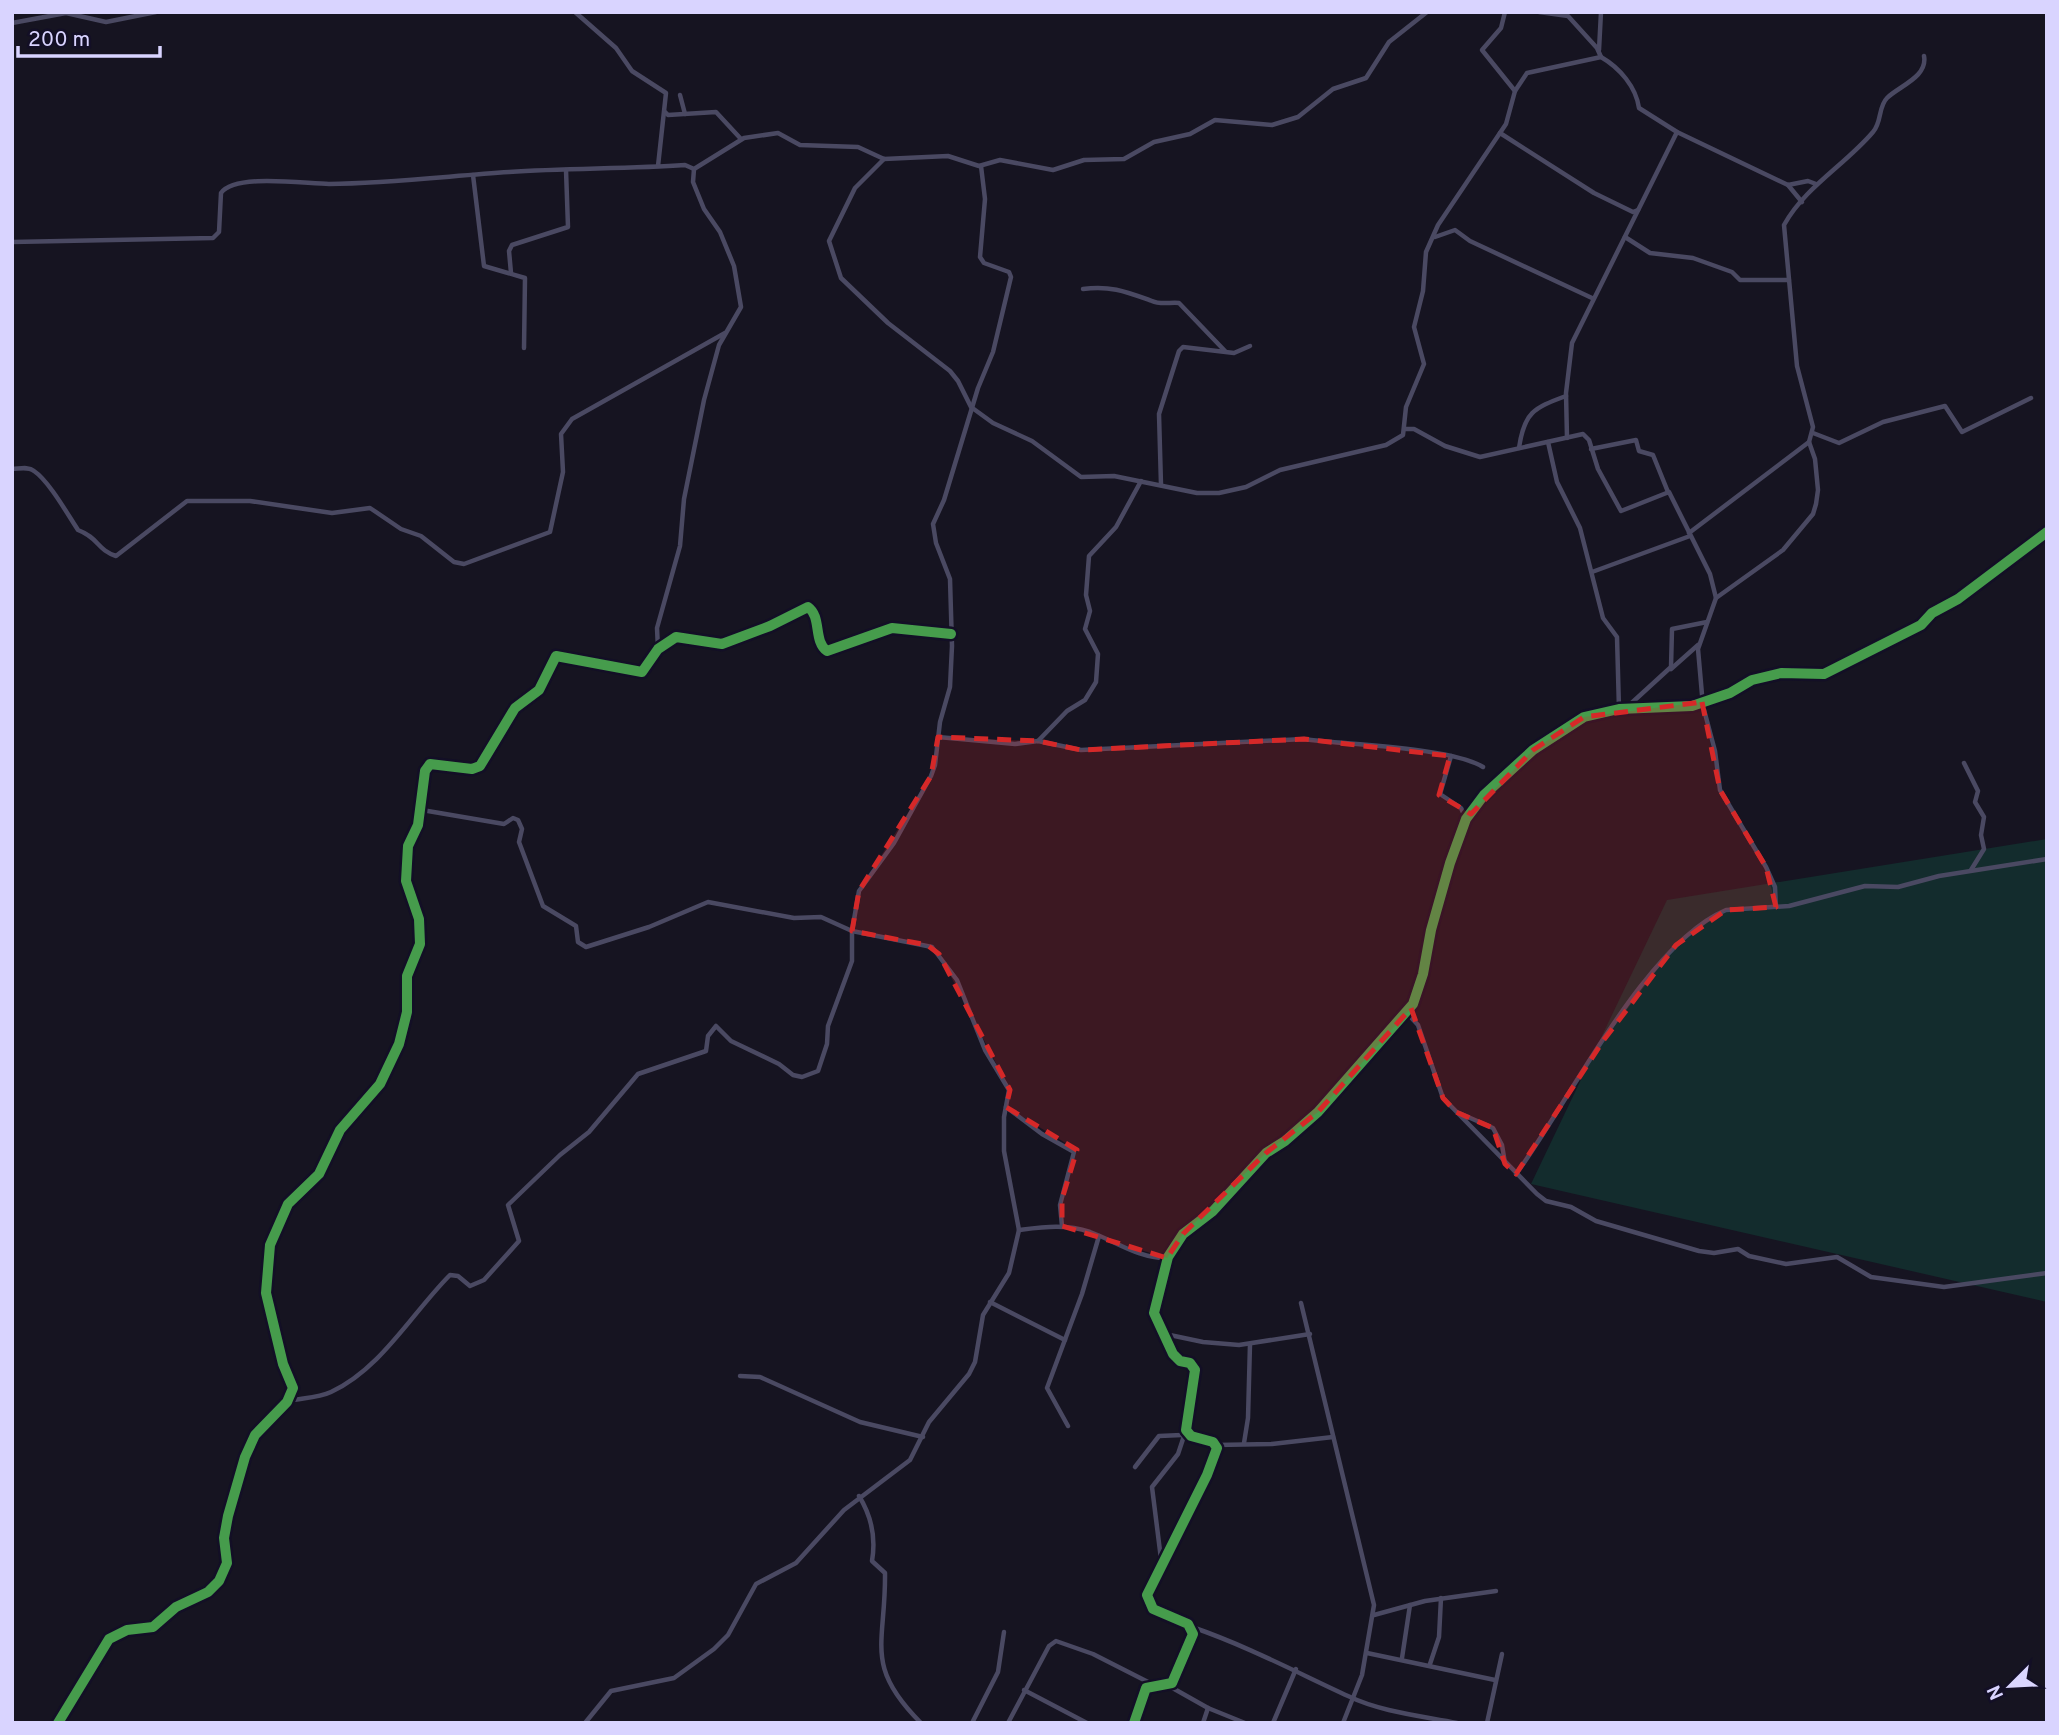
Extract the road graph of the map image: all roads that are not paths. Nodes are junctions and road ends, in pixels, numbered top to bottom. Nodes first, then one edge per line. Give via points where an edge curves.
1 (156, 12) edge
2 (575, 12) edge
3 (1427, 12) edge
4 (1505, 12) edge
5 (1539, 12) edge
6 (1601, 12) edge
7 (12, 23) edge
8 (1600, 54) junction
9 (1924, 56) dead end
10 (1515, 91) junction
11 (680, 95) dead end
12 (664, 111) junction
13 (685, 114) junction
14 (1677, 132) junction
15 (1500, 133) junction
16 (741, 139) junction
17 (884, 159) junction
18 (658, 166) junction
19 (981, 166) junction
20 (694, 169) junction
21 (566, 170) junction
22 (473, 175) junction
23 (1816, 184) junction
24 (1788, 185) junction
25 (1802, 202) junction
26 (1635, 214) junction
27 (1434, 237) junction
28 (1625, 237) junction
29 (12, 242) edge
30 (511, 273) junction
31 (1789, 280) junction
32 (1083, 289) dead end
33 (1592, 298) junction
34 (725, 333) junction
35 (1250, 346) dead end
36 (524, 348) dead end
37 (1225, 351) junction
38 (1566, 396) junction
39 (2031, 398) dead end
40 (973, 409) junction
41 (1405, 429) junction
42 (1813, 433) junction
43 (1567, 438) junction
44 (1548, 442) junction
45 (1809, 442) junction
46 (1519, 448) junction
47 (1591, 449) junction
48 (12, 470) edge
49 (1141, 481) junction
50 (1161, 485) junction
51 (1668, 492) junction
52 (2047, 532) edge
53 (1689, 535) junction
54 (1592, 572) junction
55 (1716, 598) junction
56 (1707, 622) junction
57 (951, 634) junction
58 (1699, 644) junction
59 (657, 649) junction
60 (1670, 669) junction
61 (1702, 702) junction
62 (1621, 709) junction
63 (938, 737) junction
64 (1038, 741) junction
65 (1451, 756) junction
66 (1964, 763) dead end
67 (1483, 767) dead end
68 (422, 810) junction
69 (1466, 819) junction
70 (2047, 859) edge
71 (1971, 871) junction
72 (1776, 907) junction
73 (852, 931) junction
74 (1406, 1012) junction
75 (1006, 1107) junction
76 (1456, 1112) junction
77 (1505, 1164) junction
78 (1516, 1174) junction
79 (1062, 1226) junction
80 (1019, 1230) junction
81 (1099, 1236) junction
82 (1167, 1258) junction
83 (2047, 1273) edge
84 (990, 1302) junction
85 (1301, 1303) dead end
86 (1165, 1334) junction
87 (1310, 1335) junction
88 (1065, 1340) junction
89 (1250, 1344) junction
90 (740, 1377) dead end
91 (287, 1402) junction
92 (1068, 1426) dead end
93 (1184, 1433) junction
94 (923, 1437) junction
95 (1333, 1437) junction
96 (1244, 1443) junction
97 (1216, 1445) junction
98 (1135, 1467) dead end
99 (859, 1496) junction
100 (1162, 1568) junction
101 (1496, 1591) dead end
102 (1441, 1598) junction
103 (1410, 1605) junction
104 (1374, 1615) junction
105 (1191, 1626) junction
106 (1004, 1632) dead end
107 (1367, 1653) junction
108 (1502, 1654) dead end
109 (1402, 1658) junction
110 (1430, 1664) junction
111 (1296, 1669) junction
112 (1494, 1679) junction
113 (1153, 1685) junction
114 (1169, 1686) junction
115 (1024, 1690) junction
116 (1353, 1698) junction
117 (1208, 1708) junction
118 (1417, 1716) junction
119 (1080, 1721) edge
120 (58, 1723) edge
121 (585, 1723) edge
122 (921, 1723) edge
123 (972, 1723) edge
124 (1008, 1723) edge
125 (1087, 1723) edge
126 (1134, 1723) edge
127 (1203, 1723) edge
128 (1245, 1723) edge
129 (1273, 1723) edge
130 (1343, 1723) edge
131 (1416, 1723) edge
132 (1457, 1723) edge
133 (1487, 1723) edge

1 - 7 street via 106,22 66,13
2 - 12 street via 616,48 632,71 664,89
3 - 19 street via 1390,42 1366,78 1333,89 1297,117 1280,124 1214,120 1190,134 1154,142 1124,159 1084,160 1057,170 1000,160
4 - 10 street via 1501,28 1482,50
5 - 8 street via 1565,14
6 - 8 street
8 - 10 street via 1530,71
8 - 14 street via 1625,76 1641,110
9 - 23 street via 1923,67 1910,82 1883,102 1876,129
10 - 15 street
11 - 13 street
12 - 13 street
12 - 18 street
13 - 16 street via 716,112
14 - 24 street
14 - 26 street
15 - 26 street
15 - 27 street
16 - 17 street via 778,133 800,145 858,147
16 - 20 street
17 - 19 street via 948,156
17 - 40 street via 855,188 829,241 837,270 888,323 956,377
18 - 20 street
18 - 21 street
19 - 40 street via 985,199 980,257 1010,277 1002,323
20 - 34 street via 693,182 726,244 738,282 741,310
21 - 22 street
21 - 30 street via 569,226 512,245
22 - 29 street via 391,182 231,185 221,193 219,232 213,238
22 - 30 street via 484,267
23 - 24 street
23 - 25 street
24 - 25 street
25 - 31 street via 1784,225
26 - 28 street
27 - 33 street via 1455,230
27 - 41 street via 1425,257 1423,291 1413,327 1424,364 1406,407
28 - 31 street via 1650,253 1682,255 1732,272 1740,280
28 - 33 street
30 - 36 street via 525,278
31 - 42 street via 1797,368
32 - 37 street via 1108,287 1153,302 1179,303
33 - 38 street via 1569,351
34 - 48 street via 572,419 561,434 563,472 551,531 464,564 370,508 332,513 250,501 200,500 178,505 116,556 78,530 67,509 34,470
34 - 59 street via 701,414 680,546 657,628
35 - 37 street
37 - 50 street via 1183,347 1175,358 1159,414
38 - 43 street
38 - 46 street via 1525,420
39 - 42 street via 1962,432 1945,406 1884,422 1839,443
40 - 49 street via 1032,441 1081,477
40 - 57 street via 933,524 950,579
41 - 46 street via 1480,457
41 - 50 street via 1401,438 1386,445 1280,470 1235,490 1205,495
42 - 45 street
43 - 44 street
43 - 47 street via 1583,434
44 - 46 street
44 - 54 street via 1557,482 1580,528
45 - 53 street
45 - 55 street via 1818,490 1813,514 1783,550
47 - 51 street via 1636,440 1640,452 1653,456
47 - 51 street via 1621,511
49 - 50 street
49 - 64 street via 1116,527 1089,556 1086,595 1090,611 1085,629 1098,654 1096,682 1085,700 1067,711
51 - 53 street
52 - 61 street via 1921,625 1828,673 1772,675
53 - 54 street
53 - 55 street via 1710,574
54 - 62 street via 1604,618 1617,637
55 - 56 street
56 - 58 street
56 - 60 street via 1672,629
57 - 59 street via 892,628 827,651 814,612 807,607 727,643 680,636
57 - 63 street via 950,687
58 - 60 street
58 - 61 street
59 - 68 street via 642,672 556,656 540,690 515,708 480,766 430,764 425,771
60 - 62 street
61 - 62 street via 1685,707
61 - 72 street via 1720,790 1766,867
62 - 69 street via 1584,717 1543,743 1492,787
63 - 64 street via 1015,744
63 - 73 street via 931,776 894,843 859,891
64 - 65 street via 1081,750 1304,739
65 - 67 street
65 - 69 street via 1440,794 1461,808
66 - 71 street via 1978,791 1975,803 1984,817 1984,849
68 - 73 street via 504,824 518,820 522,829 519,842 543,906 576,926 578,942 586,947 708,902 794,918 821,918
68 - 91 street via 408,846 406,876 419,919 420,944 407,976 407,1012 399,1044 380,1084 340,1130 319,1174 288,1204 270,1245 266,1293 283,1364 293,1383
69 - 74 street via 1431,930 1419,990
70 - 71 street
71 - 72 street via 1898,887 1865,886
72 - 78 street via 1726,910 1676,945 1603,1041
73 - 75 street via 926,945 939,954 957,980 985,1049 1009,1089
73 - 91 street via 852,961 817,1072 793,1075 731,1041 716,1026 708,1036 706,1051 638,1074 589,1132 508,1205 519,1241 484,1280 470,1286 450,1275 390,1343 346,1383 324,1394
74 - 76 street via 1419,1028 1441,1095
74 - 82 street via 1318,1112 1263,1156 1213,1211 1183,1234
75 - 79 street via 1074,1152 1060,1205
75 - 80 street via 1004,1151
76 - 77 street
76 - 77 street via 1493,1128
77 - 78 street
78 - 83 street via 1546,1201 1572,1207 1596,1221 1708,1253 1738,1250 1786,1264 1837,1257 1871,1277 1944,1287
79 - 80 street
79 - 81 street
80 - 84 street via 1009,1273
81 - 82 street via 1142,1254
81 - 88 street
82 - 86 street via 1154,1311
84 - 88 street
84 - 94 street via 983,1315 973,1368 936,1412
85 - 87 street
86 - 89 street via 1203,1342
86 - 93 street via 1177,1359 1195,1370
87 - 89 street
87 - 95 street
88 - 92 street via 1046,1390
89 - 96 street
90 - 94 street via 760,1377 860,1422
91 - 120 street via 255,1434 245,1457 228,1516 227,1563 219,1581 153,1627 127,1630 109,1639
93 - 97 street
93 - 98 street via 1159,1436
93 - 100 street via 1178,1454 1152,1487
94 - 99 street via 906,1463
95 - 96 street
95 - 104 street
96 - 97 street
97 - 100 street via 1207,1475
99 - 121 street via 796,1563 753,1587 728,1635 708,1653 674,1678 611,1691
99 - 122 street via 873,1533 872,1560 885,1573 880,1637 883,1669 896,1695
100 - 105 street via 1147,1602
101 - 102 street
102 - 103 street
102 - 110 street via 1439,1637
103 - 104 street
103 - 109 street
104 - 107 street
105 - 111 street
105 - 114 street via 1191,1640
106 - 123 street via 998,1672
107 - 109 street
107 - 116 street
108 - 112 street
109 - 110 street
110 - 112 street
111 - 116 street
111 - 129 street
112 - 133 street
113 - 114 street
113 - 115 street via 1058,1640 1049,1646
113 - 126 street via 1144,1690
114 - 117 street
115 - 119 street
115 - 124 street
116 - 118 street
116 - 130 street
117 - 127 street
117 - 128 street
118 - 131 street
118 - 132 street
119 - 125 street

